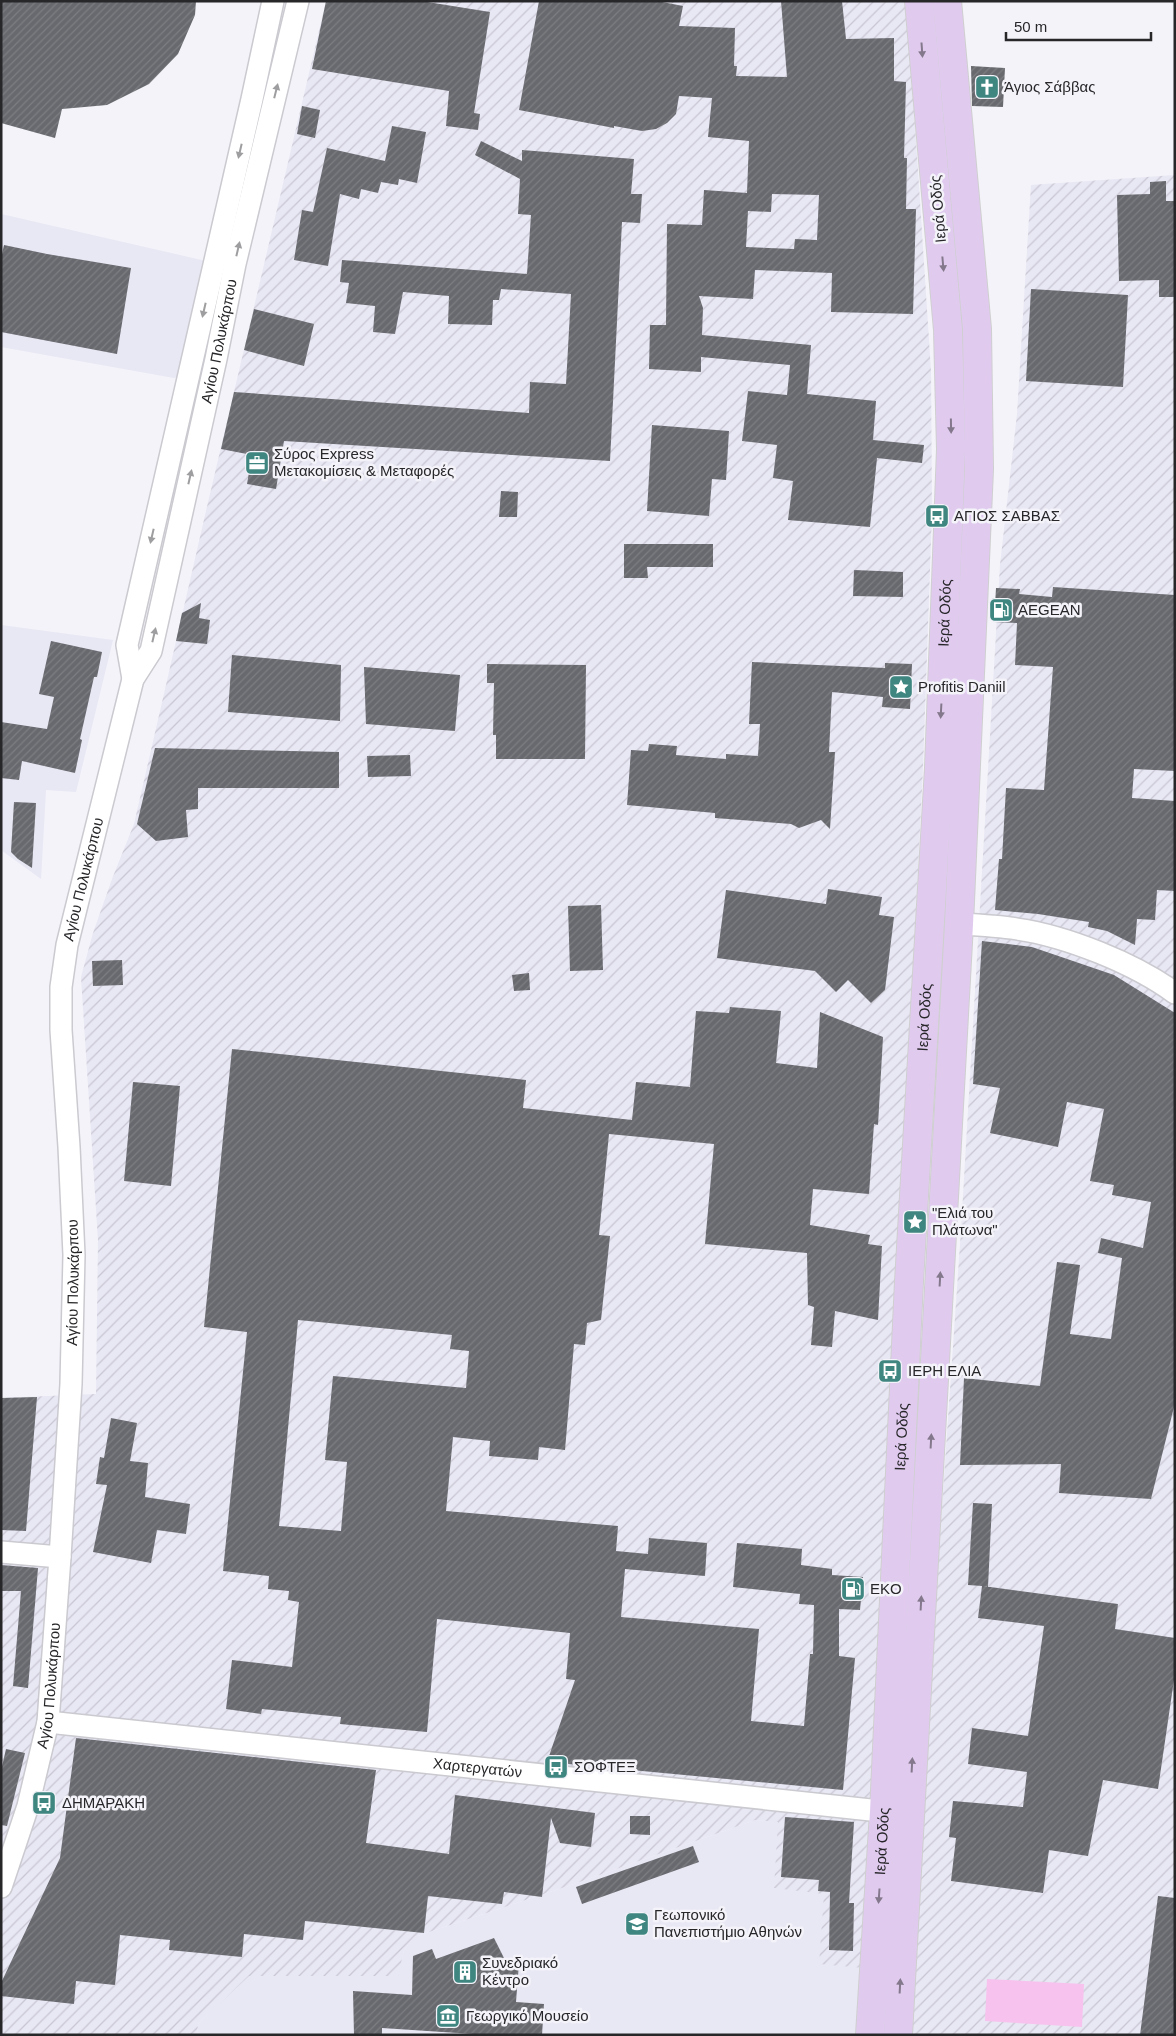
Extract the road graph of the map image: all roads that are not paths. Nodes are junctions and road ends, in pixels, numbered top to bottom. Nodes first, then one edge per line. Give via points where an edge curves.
1 (273, 1) edge
2 (298, 1) edge
3 (919, 1) edge
4 (947, 1) edge
5 (133, 679) junction
6 (959, 924) junction
7 (1175, 993) edge
8 (1, 1552) edge
9 (60, 1557) junction
10 (48, 1722) junction
11 (896, 1813) junction
12 (1, 1887) edge
13 (870, 2035) edge
14 (898, 2035) edge

1 -> 5 street, Αγίου Πολυκάρπου via 127,645
5 -> 2 street, Αγίου Πολυκάρπου via 150,651 237,255
3 -> 11 main road, Ιερά Οδός via 948,330 951,448 943,674 910,1272
4 - 6 main road, Ιερά Οδός via 979,382 976,560
5 - 9 street, Αγίου Πολυκάρπου via 67,945 61,987 74,1255 71,1384
6 - 7 street via 1047,935 1121,962
11 -> 6 main road, Ιερά Οδός
8 - 9 street
9 - 10 street, Αγίου Πολυκάρπου
10 - 11 street, Χαρτεργατών
10 - 12 street, Αγίου Πολυκάρπου via 28,1806
11 -> 13 main road, Ιερά Οδός
14 -> 11 main road, Ιερά Οδός

